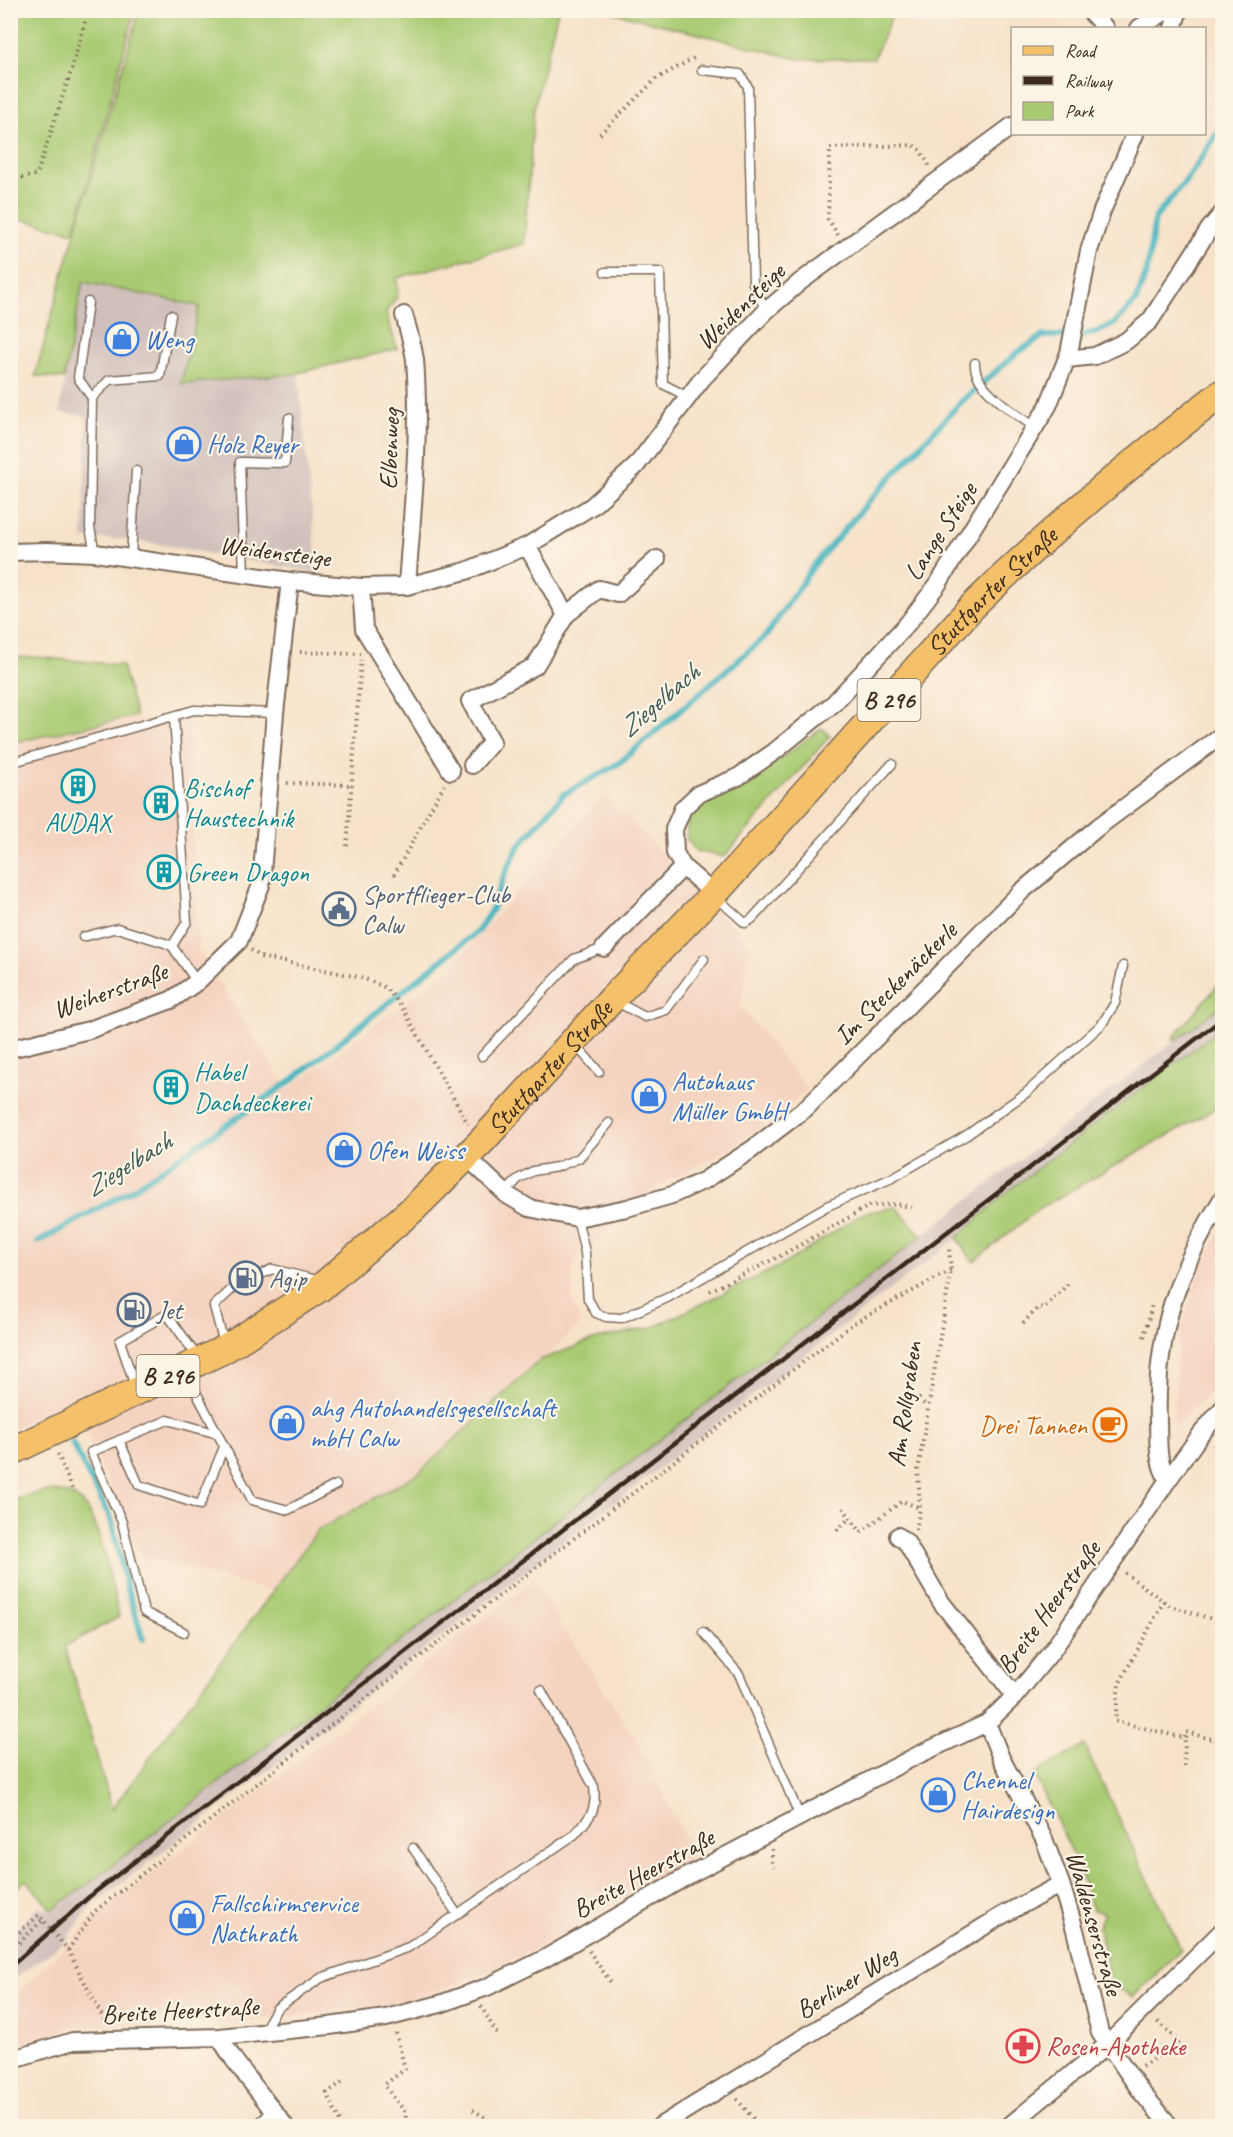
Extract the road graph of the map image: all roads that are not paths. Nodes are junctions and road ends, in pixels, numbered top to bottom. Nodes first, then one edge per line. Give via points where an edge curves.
1 (1089, 10) edge
2 (1168, 10) edge
3 (1179, 10) edge
4 (1104, 27) edge
5 (1141, 27) edge
6 (1173, 27) edge
7 (702, 70) road end
8 (1011, 127) edge
9 (1136, 135) edge
10 (1222, 214) edge
11 (605, 272) dead end
12 (88, 302) dead end
13 (766, 311) junction
14 (171, 315) dead end
15 (404, 315) dead end
16 (1068, 356) junction
17 (975, 363) dead end
18 (1222, 393) edge
19 (688, 397) junction
20 (92, 398) junction
21 (289, 418) dead end
22 (1035, 428) junction
23 (136, 471) dead end
24 (527, 546) junction
25 (10, 552) edge
26 (95, 553) junction
27 (131, 557) junction
28 (657, 558) dead end
29 (244, 574) junction
30 (290, 581) junction
31 (407, 586) junction
32 (361, 587) junction
33 (566, 615) junction
34 (275, 713) junction
35 (174, 716) junction
36 (1222, 735) edge
37 (10, 762) edge
38 (892, 764) dead end
39 (472, 765) dead end
40 (451, 771) road end
41 (683, 867) junction
42 (714, 894) junction
43 (83, 937) dead end
44 (172, 946) junction
45 (604, 948) joint
46 (704, 959) dead end
47 (1123, 966) dead end
48 (197, 982) junction
49 (612, 999) junction
50 (573, 1041) junction
51 (10, 1049) edge
52 (482, 1056) dead end
53 (599, 1072) dead end
54 (609, 1123) dead end
55 (474, 1149) junction
56 (505, 1193) junction
57 (1222, 1199) edge
58 (577, 1218) junction
59 (326, 1283) junction
60 (225, 1348) junction
61 (192, 1364) junction
62 (136, 1391) junction
63 (1222, 1409) edge
64 (218, 1434) junction
65 (119, 1440) junction
66 (225, 1447) junction
67 (10, 1452) edge
68 (1168, 1480) junction
69 (336, 1485) dead end
70 (902, 1539) road end
71 (184, 1632) dead end
72 (703, 1632) dead end
73 (541, 1690) dead end
74 (1015, 1696) junction
75 (987, 1723) junction
76 (800, 1817) junction
77 (413, 1848) dead end
78 (1061, 1884) junction
79 (458, 1914) junction
80 (1222, 1931) edge
81 (263, 2032) junction
82 (219, 2037) junction
83 (1107, 2045) junction
84 (10, 2060) edge
85 (280, 2120) edge
86 (262, 2127) edge
87 (660, 2127) edge
88 (1009, 2127) edge
89 (1170, 2127) edge

1 - 4 street
2 - 5 street
3 - 6 street
7 - 13 lane via 741,74 748,87 753,283
8 - 13 street, Weidensteige
9 - 16 street, Lange Steige via 1089,251
10 - 16 street via 1150,321 1126,341 1095,356
11 - 19 lane via 660,272 663,384
12 - 20 lane via 78,378
13 - 19 street, Weidensteige
14 - 20 lane via 160,376 109,380
15 - 31 street, Elbenweg via 415,358 417,409
16 - 22 street, Lange Steige
17 - 22 lane via 981,383
18 - 42 main road, Stuttgarter Straße / B 296 via 1104,485 1013,566
19 - 24 street, Weidensteige via 632,470 591,506
20 - 26 lane via 90,528
21 - 29 lane via 285,464 240,462
22 - 41 street, Lange Steige via 938,584 908,623 834,703 774,752 738,777 698,794 683,808 674,829 675,853
23 - 27 lane
24 - 31 street, Weidensteige via 466,571
24 - 33 street
25 - 26 street, Weidensteige
26 - 27 street, Weidensteige
27 - 29 street, Weidensteige
28 - 33 street via 618,594 599,589
29 - 30 street, Weidensteige
30 - 32 street, Weidensteige
30 - 34 street, Weiherstraße
31 - 32 street, Weidensteige
32 - 40 street via 364,629
33 - 39 street via 535,666 470,701 492,742
34 - 35 lane via 194,710
34 - 48 street, Weiherstraße via 261,885 239,941
35 - 37 lane
35 - 44 lane via 187,922
36 - 58 street, Im Steckenäckerle via 1098,827 1022,891 806,1108 758,1144 705,1180 672,1195
38 - 42 lane via 752,919 745,923
41 - 42 street
41 - 45 street
42 - 49 main road, Stuttgarter Straße / B 296
43 - 44 lane via 117,928
44 - 48 lane
45 - 52 lane via 574,959
46 - 49 lane via 666,1010 645,1017
47 - 58 lane via 1116,1003 1102,1024 1026,1093 967,1134 892,1178 827,1206 667,1298 622,1318 596,1313 588,1299 585,1252
48 - 51 street, Weiherstraße via 171,1000 89,1030
49 - 50 main road, Stuttgarter Straße / B 296
50 - 53 lane
50 - 55 main road, Stuttgarter Straße / B 296
54 - 56 lane via 579,1158 533,1171
55 - 56 street, Im Steckenäckerle
55 - 59 main road, Stuttgarter Straße / B 296 via 412,1210
56 - 58 street, Im Steckenäckerle via 529,1208
57 - 68 street via 1178,1281 1162,1339 1157,1403 1159,1454
59 - 60 main road, Stuttgarter Straße / B 296
59 - 60 lane via 272,1269 232,1289 214,1306
60 - 61 main road, Stuttgarter Straße / B 296
61 - 62 main road, Stuttgarter Straße / B 296
61 - 62 lane via 167,1314 120,1341
61 - 64 lane
62 - 67 main road, Stuttgarter Straße / B 296
63 - 68 street, Breite Heerstraße
64 - 65 lane via 168,1420
64 - 66 lane
65 - 66 lane via 139,1485 200,1505
65 - 71 lane via 91,1452 122,1522 144,1612
66 - 69 lane via 252,1500 288,1510
68 - 74 street, Breite Heerstraße via 1059,1641
70 - 74 street via 941,1602
72 - 76 lane via 739,1674
73 - 79 lane via 594,1786 592,1814 574,1835
74 - 75 street, Breite Heerstraße
75 - 76 street, Breite Heerstraße
75 - 78 street, Waldenserstraße via 1044,1839
76 - 81 street, Breite Heerstraße via 689,1875 544,1959 473,1992 393,2016
77 - 79 lane
78 - 83 street, Waldenserstraße via 1100,2034
78 - 87 street, Berliner Weg via 1001,1916
79 - 81 lane via 410,1947 321,1978 277,2008
80 - 83 street
81 - 82 street, Breite Heerstraße
82 - 84 street, Breite Heerstraße via 73,2041
82 - 85 street
83 - 88 street
83 - 89 street, Waldenserstraße
85 - 86 street

